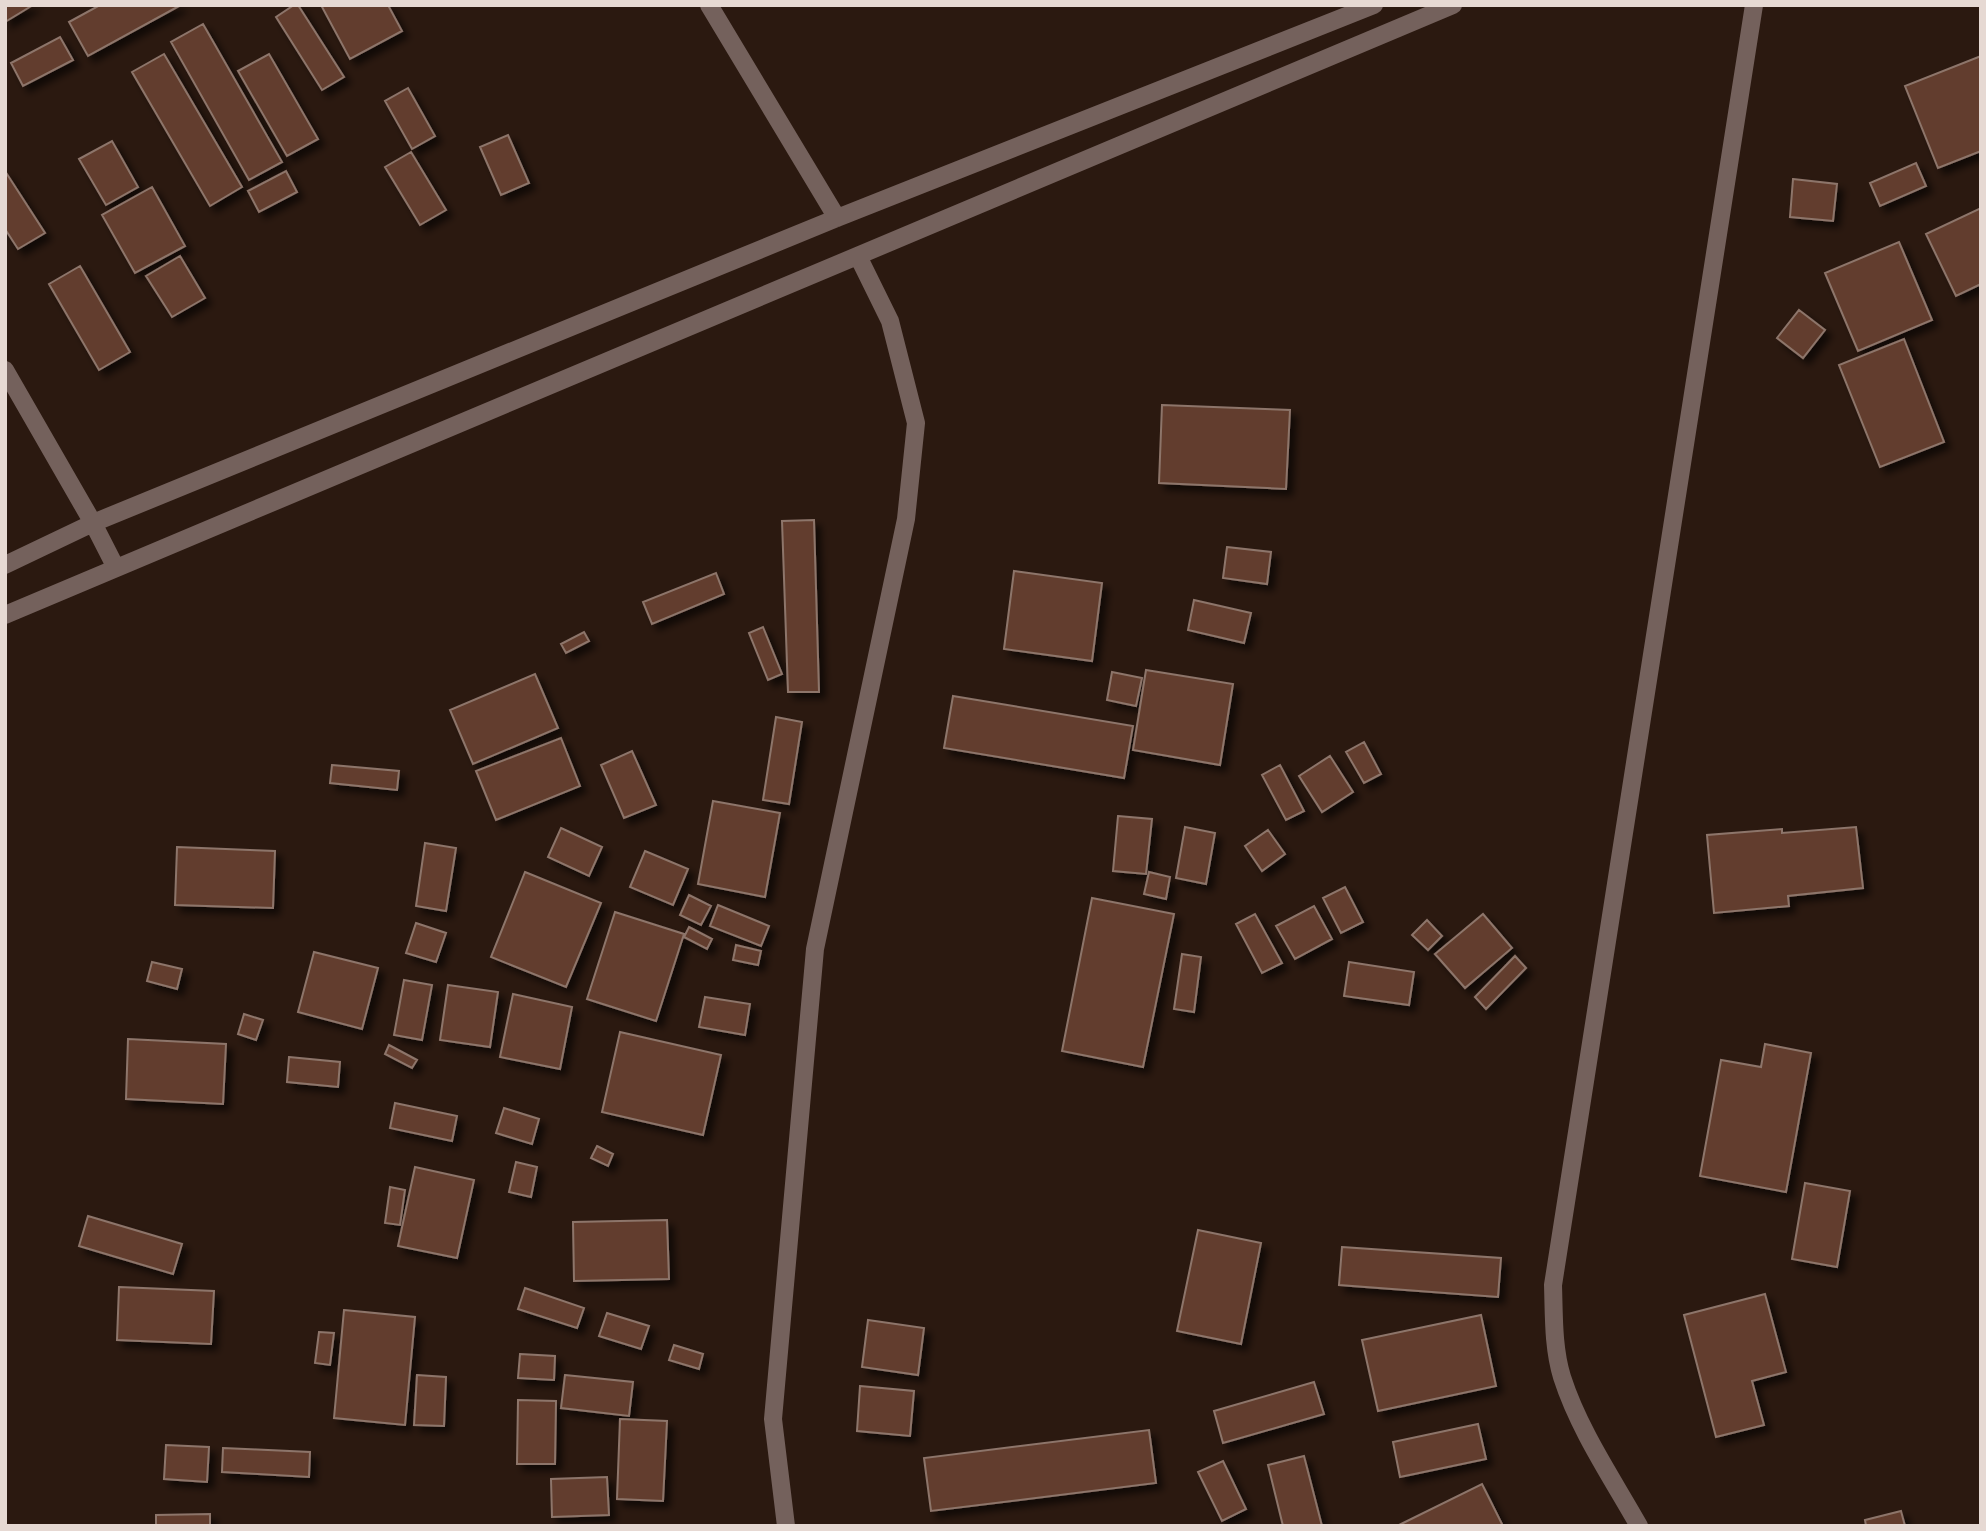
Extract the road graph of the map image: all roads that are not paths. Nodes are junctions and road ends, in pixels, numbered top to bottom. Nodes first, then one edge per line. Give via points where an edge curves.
1 (709, 5) edge
2 (1374, 5) edge
3 (1453, 5) edge
4 (1754, 5) edge
5 (837, 218) junction
6 (858, 256) junction
7 (5, 370) edge
8 (93, 523) junction
9 (5, 565) edge
10 (116, 568) junction
11 (5, 615) edge
12 (786, 1526) edge
13 (1639, 1526) edge

1 - 5 street
2 - 5 street
3 - 6 street
4 - 13 street via 1553,1285 1562,1375 1583,1427
5 - 8 street
6 - 10 street
6 - 12 street via 890,321 916,423 906,519 815,949 773,1419
7 - 8 street
8 - 9 street
8 - 10 street
10 - 11 street

